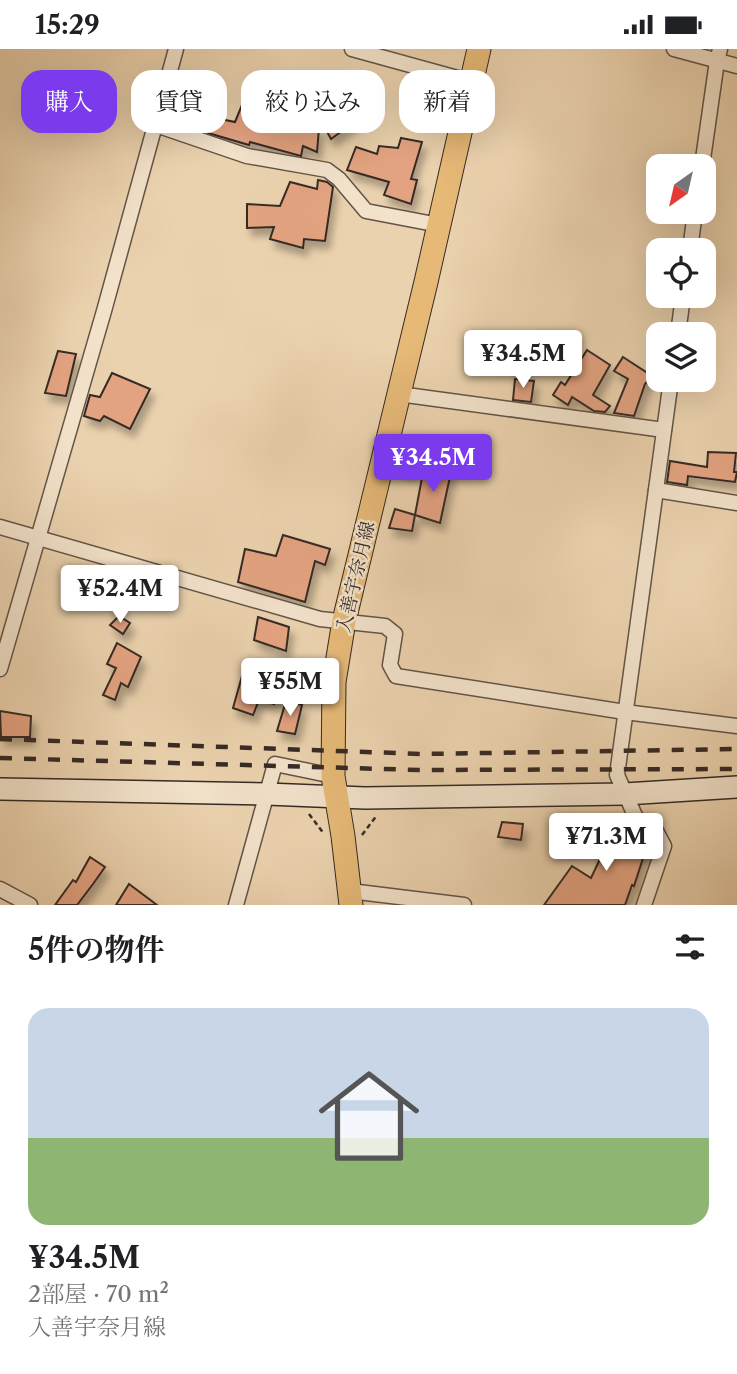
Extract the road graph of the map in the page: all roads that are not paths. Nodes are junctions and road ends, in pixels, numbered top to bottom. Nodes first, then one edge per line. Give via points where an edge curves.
1 (176, 49) edge
2 (352, 49) edge
3 (479, 49) edge
4 (674, 49) edge
5 (718, 55) edge
6 (737, 66) edge
7 (170, 70) edge
8 (428, 70) edge
9 (475, 70) edge
10 (154, 133) edge
11 (179, 133) edge
12 (460, 133) edge
13 (704, 154) edge
14 (439, 225) junction
15 (669, 392) edge
16 (399, 394) junction
17 (664, 431) junction
18 (656, 490) junction
19 (737, 503) edge
20 (0, 527) edge
21 (38, 537) junction
22 (344, 621) junction
23 (0, 669) edge
24 (625, 712) junction
25 (737, 726) edge
26 (335, 787) junction
27 (737, 787) edge
28 (0, 789) edge
29 (267, 794) junction
30 (625, 794) junction
31 (0, 890) edge
32 (350, 898) edge
33 (30, 905) edge
34 (236, 905) edge
35 (464, 905) edge
36 (644, 905) edge

1 - 7 street
2 - 8 street
3 - 9 main road, 入善宇奈月線
4 - 5 street
5 - 6 street
5 - 13 street
10 - 21 street
11 - 14 street via 247,156 327,170 366,211
12 - 14 main road, 入善宇奈月線
14 - 16 main road, 入善宇奈月線
15 - 17 street
16 - 17 street
16 - 22 main road, 入善宇奈月線
17 - 18 street
18 - 19 street
18 - 24 street
20 - 21 street
21 - 22 street via 320,619
21 - 23 street
22 - 24 street via 385,626 396,634 390,665 396,676
22 - 26 main road, 入善宇奈月線 via 334,682
24 - 25 street
24 - 30 street via 617,775
26 - 29 street
26 - 29 street via 275,764
26 - 30 street
26 - 32 main road, 入善宇奈月線
27 - 30 street
28 - 29 street
29 - 34 street
30 - 36 street via 636,818 655,829 664,846
31 - 33 street
32 - 35 street

